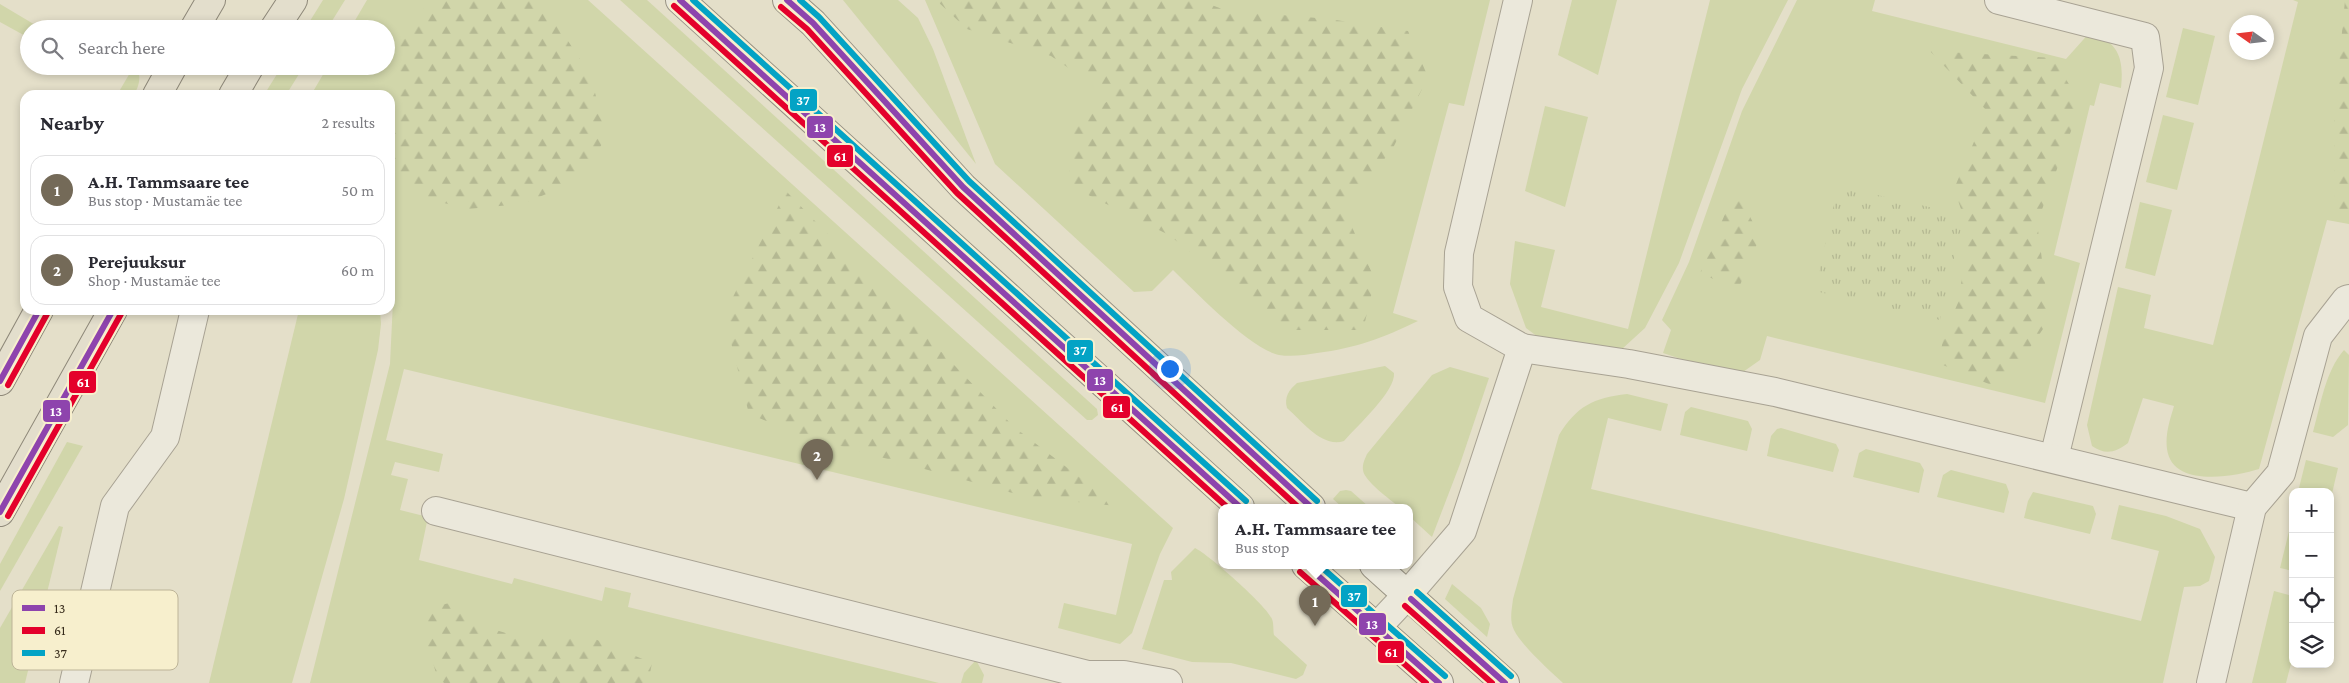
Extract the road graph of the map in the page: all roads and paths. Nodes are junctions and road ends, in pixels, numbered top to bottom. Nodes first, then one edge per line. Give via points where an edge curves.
1 (211, 0) edge
2 (293, 0) edge
3 (680, 0) edge
4 (787, 0) edge
5 (1518, 0) edge
6 (1999, 0) edge
7 (199, 20) edge
8 (280, 20) edge
9 (168, 75) edge
10 (245, 75) edge
11 (160, 90) edge
12 (236, 90) edge
13 (2349, 299) edge
14 (36, 315) edge
15 (110, 315) edge
16 (195, 315) edge
17 (1522, 348) junction
18 (0, 381) edge
19 (2054, 458) junction
20 (1237, 504) edge
21 (1308, 504) edge
22 (2252, 506) junction
23 (436, 511) dead end
24 (0, 512) edge
25 (1311, 569) edge
26 (1378, 569) edge
27 (96, 590) edge
28 (1407, 595) junction
29 (1377, 627) junction
30 (77, 670) edge
31 (74, 683) edge
32 (1168, 683) edge
33 (1439, 683) edge
34 (1505, 683) edge
35 (2211, 683) edge

1 - 7 main road
2 - 8 main road
3 - 20 street
4 - 21 street via 813,23 963,187
5 - 17 street via 1459,253 1458,288 1469,318
6 - 19 street via 2145,37 2149,68
9 - 11 main road
10 - 12 main road
13 - 22 street via 2318,336 2281,473
14 - 18 main road
15 - 24 main road
16 - 27 street via 165,436 115,506
17 - 19 street via 1775,392
17 - 28 street via 1462,531
19 - 22 street
22 - 35 street
23 - 32 street via 1088,675 1124,675
25 - 29 street
26 - 28 street
28 - 29 street
28 - 34 street
29 - 33 street
30 - 31 street

